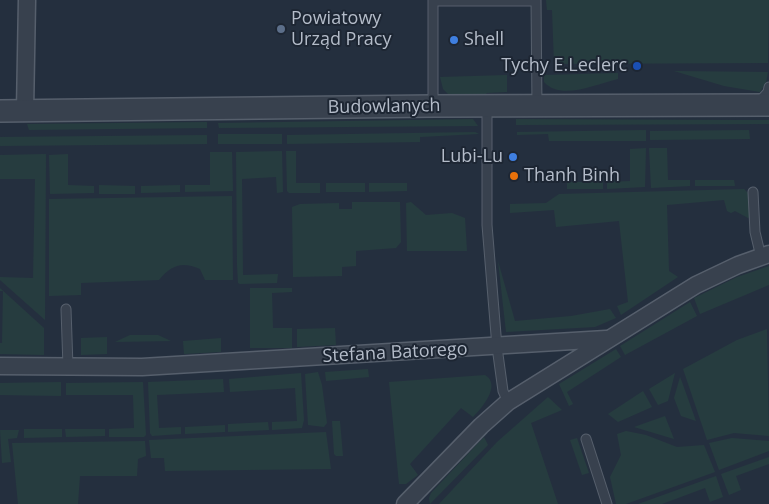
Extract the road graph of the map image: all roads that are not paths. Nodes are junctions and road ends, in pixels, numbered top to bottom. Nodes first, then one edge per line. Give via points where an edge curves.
1 (26, 0) edge
2 (536, 0) edge
3 (433, 1) edge
4 (769, 87) edge
5 (763, 105) edge
6 (433, 106) junction
7 (537, 106) junction
8 (487, 107) junction
9 (25, 111) junction
10 (0, 112) edge
11 (753, 192) dead end
12 (765, 256) edge
13 (66, 309) dead end
14 (606, 340) junction
15 (497, 347) junction
16 (0, 366) edge
17 (68, 367) junction
18 (508, 402) junction
19 (586, 439) dead end
20 (413, 501) edge
21 (607, 504) edge

1 - 9 street
2 - 3 lane
2 - 7 lane
3 - 6 lane
4 - 5 lane
5 - 7 street, Budowlanych
6 - 8 street, Budowlanych
6 - 9 street, Budowlanych
7 - 8 street, Budowlanych
8 - 15 lane via 486,225
9 - 10 street, Budowlanych
11 - 12 lane via 755,232
12 - 14 street, Stefana Batorego via 696,285
13 - 17 lane
14 - 15 street, Stefana Batorego
14 - 18 street
15 - 17 street, Stefana Batorego via 142,367
15 - 18 lane via 503,392
16 - 17 street, Stefana Batorego
18 - 20 street via 481,426
19 - 21 lane

